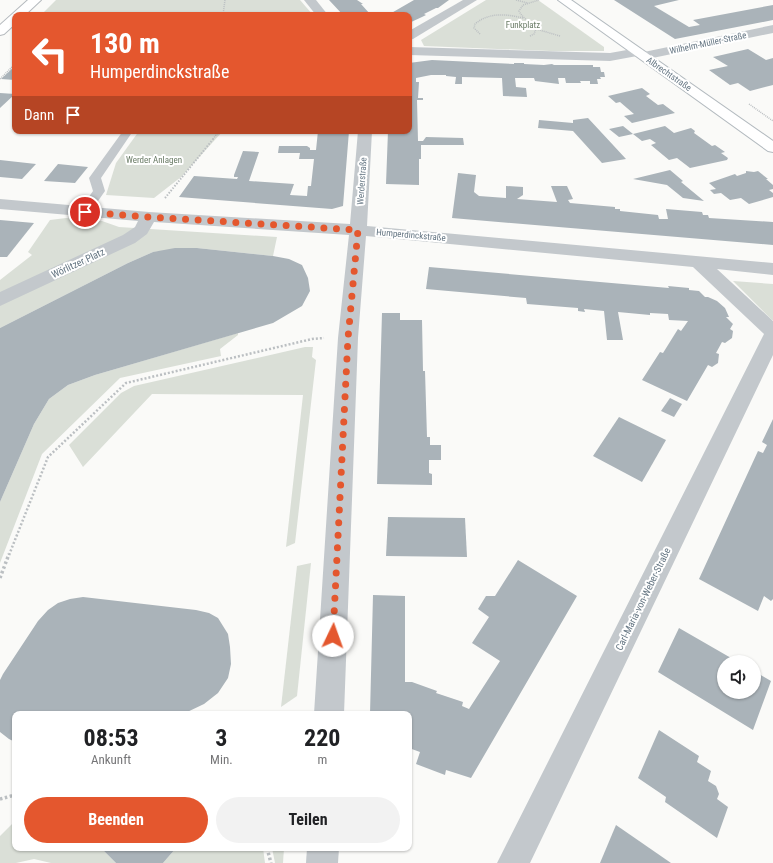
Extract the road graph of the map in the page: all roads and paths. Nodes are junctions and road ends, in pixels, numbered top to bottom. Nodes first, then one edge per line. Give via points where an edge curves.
1 (35, 0) edge
2 (225, 0) edge
3 (310, 0) edge
4 (471, 0) edge
5 (516, 0) edge
6 (538, 0) edge
7 (564, 0) edge
8 (528, 3) junction
9 (21, 12) edge
10 (223, 12) edge
11 (320, 12) edge
12 (523, 18) junction
13 (12, 21) edge
14 (773, 29) edge
15 (0, 31) edge
16 (412, 34) edge
17 (482, 36) dead end
18 (529, 38) dead end
19 (412, 51) edge
20 (641, 54) junction
21 (12, 67) edge
22 (0, 79) edge
23 (126, 134) edge
24 (217, 134) edge
25 (365, 134) edge
26 (773, 148) edge
27 (165, 199) dead end
28 (0, 204) edge
29 (85, 212) junction
30 (149, 217) junction
31 (358, 230) junction
32 (699, 262) junction
33 (773, 269) edge
34 (0, 300) edge
35 (773, 332) edge
36 (773, 335) edge
37 (348, 338) junction
38 (0, 578) edge
39 (329, 711) edge
40 (12, 796) edge
41 (0, 799) edge
42 (268, 851) edge
43 (323, 851) edge
44 (271, 863) edge
45 (322, 863) edge
46 (513, 863) edge

1 - 9 main road
2 - 10 path
3 - 11 street
4 - 16 street
5 - 8 path
6 - 8 path
7 - 20 main road, Albrechtstraße
8 - 12 path via 519,11
12 - 17 path via 499,15 485,17 479,20 474,28
12 - 18 path via 536,28
13 - 15 main road
14 - 20 street, Wilhelm-Müller-Straße
19 - 20 street via 610,57
20 - 26 main road, Albrechtstraße
21 - 22 path
23 - 29 lane via 95,178 99,191
24 - 27 path
25 - 31 street, Werderstraße
28 - 29 street, Humperdinckstraße
29 - 30 street, Humperdinckstraße
30 - 31 street, Humperdinckstraße
30 - 34 street, Wörlitzer Platz via 141,230 129,238
31 - 32 street, Humperdinckstraße
31 - 37 street, Werderstraße
32 - 33 street, Humperdinckstraße
32 - 35 street
36 - 46 street, Carl-Maria-von-Weber-Straße
37 - 38 path via 312,339 126,383 48,457
37 - 39 street, Werderstraße
40 - 41 path
42 - 44 path
43 - 45 street

